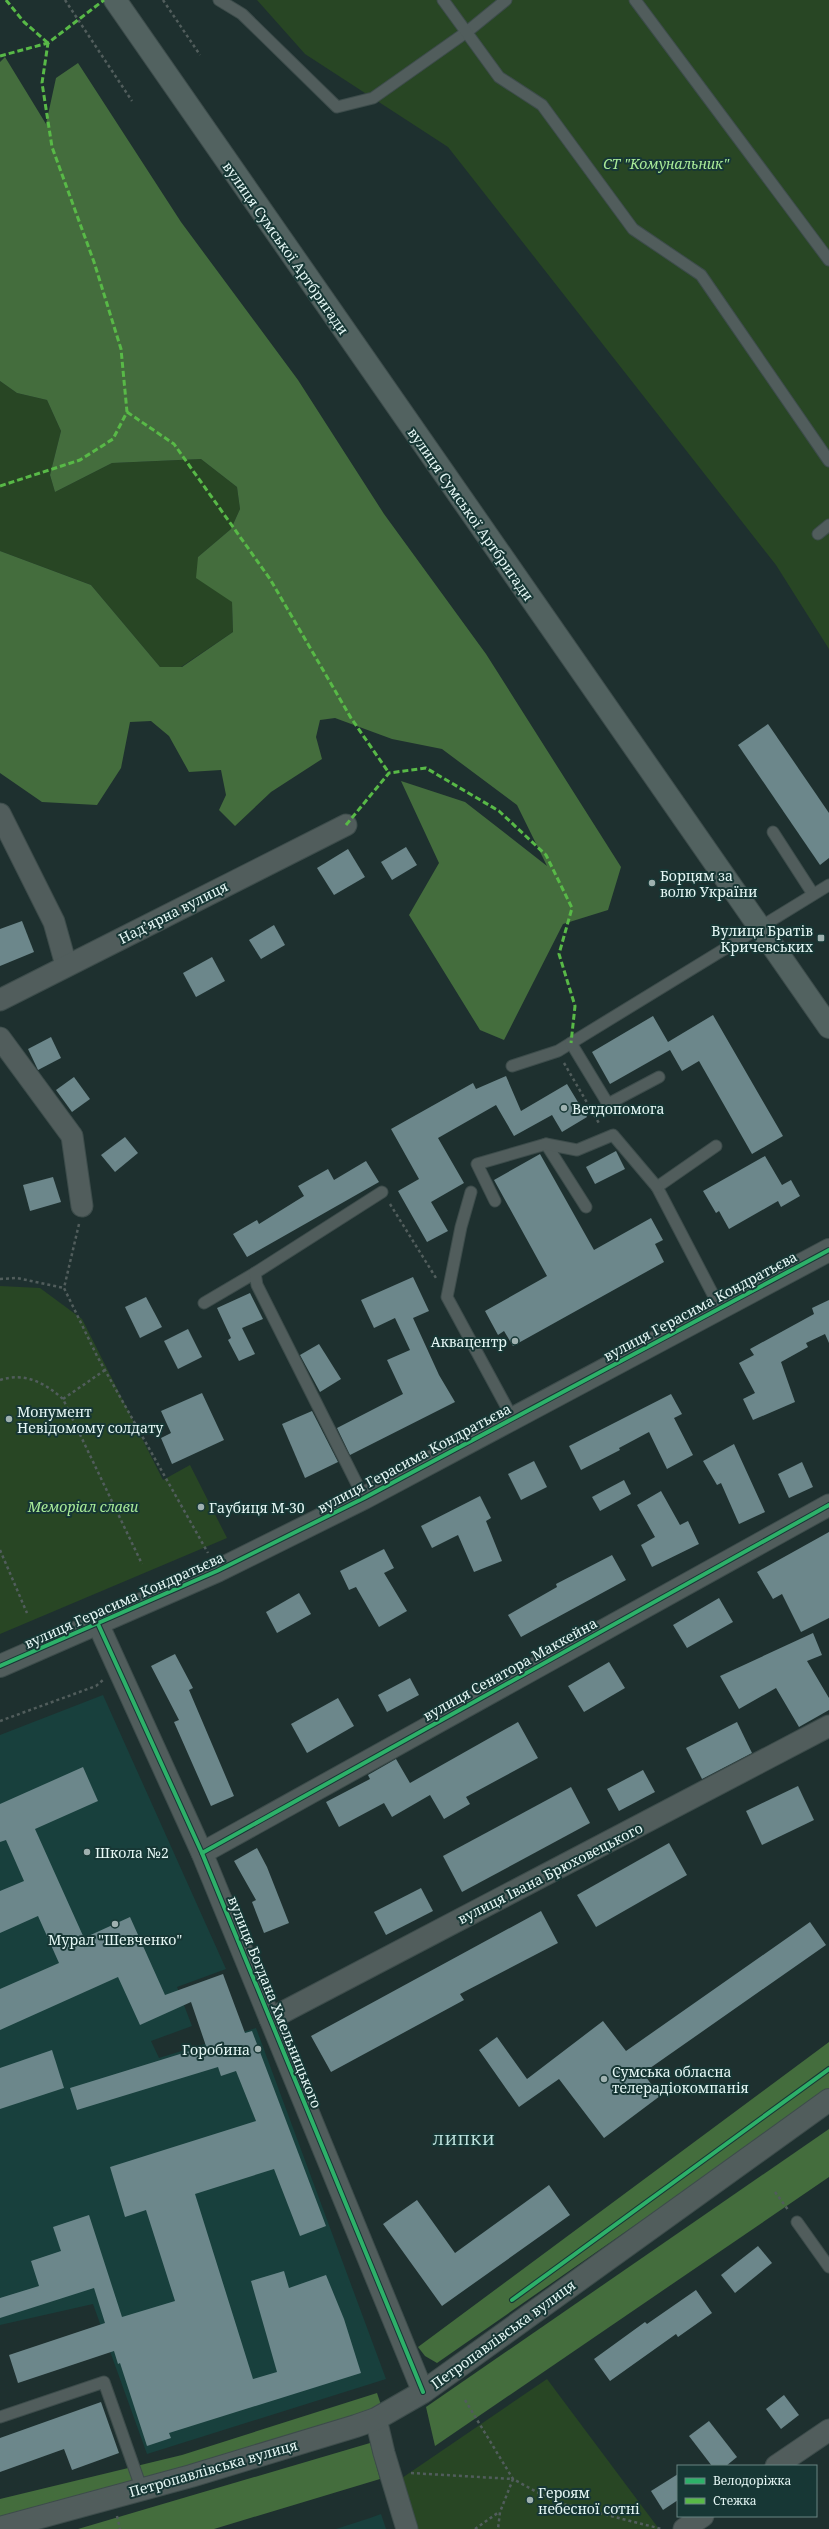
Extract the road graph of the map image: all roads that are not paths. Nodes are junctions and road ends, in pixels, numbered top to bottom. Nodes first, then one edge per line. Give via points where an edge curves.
1 (114, 0) edge
2 (219, 0) edge
3 (443, 0) edge
4 (506, 0) edge
5 (635, 0) edge
6 (468, 31) junction
7 (829, 260) edge
8 (829, 461) edge
9 (829, 525) edge
10 (818, 534) dead end
11 (0, 814) edge
12 (346, 825) dead end
13 (773, 832) dead end
14 (829, 885) edge
15 (813, 894) junction
16 (759, 928) junction
17 (66, 965) junction
18 (0, 1000) edge
19 (829, 1026) edge
20 (0, 1038) edge
21 (571, 1043) junction
22 (512, 1066) dead end
23 (659, 1077) dead end
24 (546, 1144) junction
25 (716, 1146) dead end
26 (657, 1187) junction
27 (382, 1192) road end
28 (471, 1192) dead end
29 (495, 1201) dead end
30 (82, 1206) dead end
31 (586, 1207) dead end
32 (829, 1250) edge
33 (255, 1273) junction
34 (204, 1303) dead end
35 (720, 1308) junction
36 (514, 1419) junction
37 (364, 1498) junction
38 (829, 1505) edge
39 (98, 1624) junction
40 (0, 1666) edge
41 (828, 1730) edge
42 (202, 1853) junction
43 (270, 2018) junction
44 (829, 2100) edge
45 (797, 2222) road end
46 (829, 2267) edge
47 (423, 2392) junction
48 (0, 2417) edge
49 (376, 2419) junction
50 (829, 2430) edge
51 (777, 2465) edge
52 (142, 2490) junction
53 (702, 2517) edge
54 (0, 2528) edge
55 (407, 2529) edge
56 (684, 2529) edge

1 - 16 main road, вулиця Сумської Артбригади
2 - 6 lane via 242,14 337,106 373,98
3 - 6 lane
4 - 6 lane
5 - 7 lane
6 - 8 lane via 499,77 542,105 634,229 701,275
9 - 10 lane
11 - 17 street via 54,922
12 - 17 street, Надʼярна вулиця
13 - 15 lane
14 - 15 lane
15 - 16 lane
16 - 19 main road, вулиця Сумської Артбригади
16 - 21 lane
17 - 18 street, Надʼярна вулиця
20 - 30 street via 72,1136
21 - 22 lane via 558,1051
21 - 23 lane via 608,1104
24 - 26 lane via 577,1150 613,1135
24 - 29 lane via 477,1164
24 - 31 lane
25 - 26 lane
26 - 35 lane
27 - 33 lane
28 - 36 lane via 447,1297
32 - 35 main road, вулиця Герасима Кондратьєва
33 - 34 lane
33 - 37 lane via 258,1285
35 - 36 main road, вулиця Герасима Кондратьєва
36 - 37 main road, вулиця Герасима Кондратьєва
37 - 39 main road, вулиця Герасима Кондратьєва via 217,1571
38 - 42 street, вулиця Сенатора Маккейна
39 - 40 main road, вулиця Герасима Кондратьєва
39 - 42 street, вулиця Богдана Хмельницького
41 - 43 street, вулиця Івана Брюховецького
42 - 43 street, вулиця Богдана Хмельницького
43 - 47 street, вулиця Богдана Хмельницького
44 - 47 main road, Петропавлівська вулиця
45 - 46 lane
47 - 49 main road, Петропавлівська вулиця
48 - 52 lane via 104,2382
49 - 52 main road, Петропавлівська вулиця
49 - 55 street
50 - 51 street
52 - 54 main road, Петропавлівська вулиця
53 - 56 street

